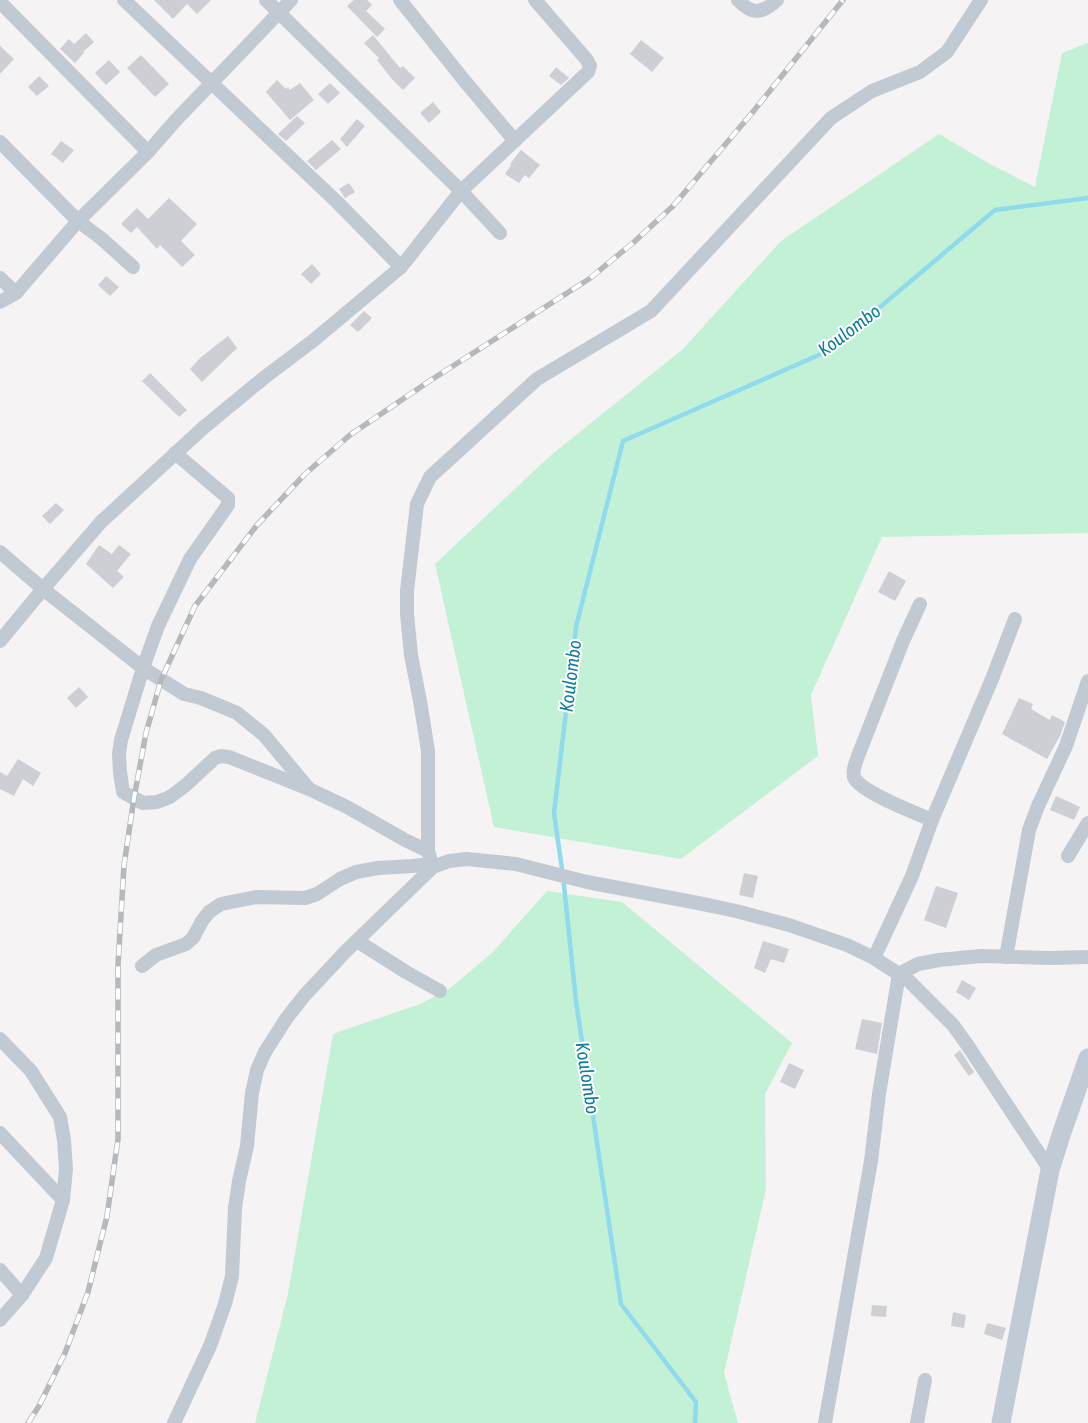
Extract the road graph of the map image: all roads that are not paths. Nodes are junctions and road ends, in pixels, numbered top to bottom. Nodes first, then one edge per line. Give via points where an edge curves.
1 (124, 0) edge
2 (266, 0) edge
3 (291, 0) edge
4 (400, 0) edge
5 (536, 0) edge
6 (738, 0) edge
7 (778, 0) edge
8 (981, 0) edge
9 (0, 2) edge
10 (278, 13) junction
11 (212, 84) junction
12 (515, 141) junction
13 (0, 142) edge
14 (148, 152) junction
15 (462, 191) junction
16 (78, 221) junction
17 (500, 233) dead end
18 (133, 267) dead end
19 (401, 267) junction
20 (0, 278) edge
21 (16, 293) junction
22 (0, 302) edge
23 (175, 453) junction
24 (0, 552) edge
25 (43, 589) junction
26 (920, 604) dead end
27 (1015, 619) dead end
28 (0, 641) edge
29 (143, 668) junction
30 (1088, 681) edge
31 (309, 789) junction
32 (932, 820) junction
33 (1088, 823) edge
34 (1068, 856) dead end
35 (431, 861) junction
36 (357, 941) junction
37 (1006, 957) junction
38 (1088, 957) edge
39 (874, 958) junction
40 (142, 966) dead end
41 (900, 974) junction
42 (440, 991) dead end
43 (0, 1040) edge
44 (1088, 1058) edge
45 (0, 1133) edge
46 (1050, 1170) junction
47 (63, 1200) junction
48 (0, 1270) edge
49 (22, 1294) junction
50 (0, 1320) edge
51 (925, 1380) dead end
52 (174, 1423) edge
53 (825, 1423) edge
54 (917, 1423) edge
55 (1001, 1423) edge

1 - 11 street
2 - 10 street
3 - 10 street
4 - 12 street
5 - 12 street via 590,66 588,72
6 - 7 street via 755,11 769,8
8 - 35 street via 947,52 920,72 872,91 831,118 651,311 537,379 430,478 416,504 407,614 428,751
9 - 14 street
10 - 11 street
10 - 15 street
11 - 14 street
11 - 19 street
12 - 15 street
13 - 16 street
14 - 16 street
15 - 17 street
15 - 19 street
16 - 18 street
16 - 21 street
19 - 23 street
20 - 21 street
21 - 22 street
23 - 25 street via 101,522
23 - 29 street via 228,498 228,505 190,559 158,626
24 - 25 street
25 - 28 street
25 - 29 street
26 - 32 street via 899,650 853,774 870,792
27 - 32 street
29 - 31 street via 184,694 237,713 264,736
29 - 31 street via 121,740 119,754 123,792 143,803 157,802 170,797 221,756
30 - 37 street via 1066,746 1029,830
31 - 35 street via 347,806 405,840
32 - 39 street via 912,876
33 - 34 street
35 - 36 street
35 - 39 street via 506,862 586,882 698,903 789,925 848,945
35 - 40 street via 356,872 304,898 256,897 221,904 202,921 186,944 156,955
36 - 42 street
36 - 52 street via 286,1019 257,1070 235,1208 232,1276 210,1346
37 - 38 street
37 - 41 street via 939,960 918,964
39 - 41 street
41 - 46 street via 953,1025
41 - 53 street
43 - 47 street via 31,1071 60,1117 66,1169
44 - 46 street
45 - 47 street
46 - 55 street
47 - 49 street via 46,1258
48 - 49 street
49 - 50 street
51 - 54 street

